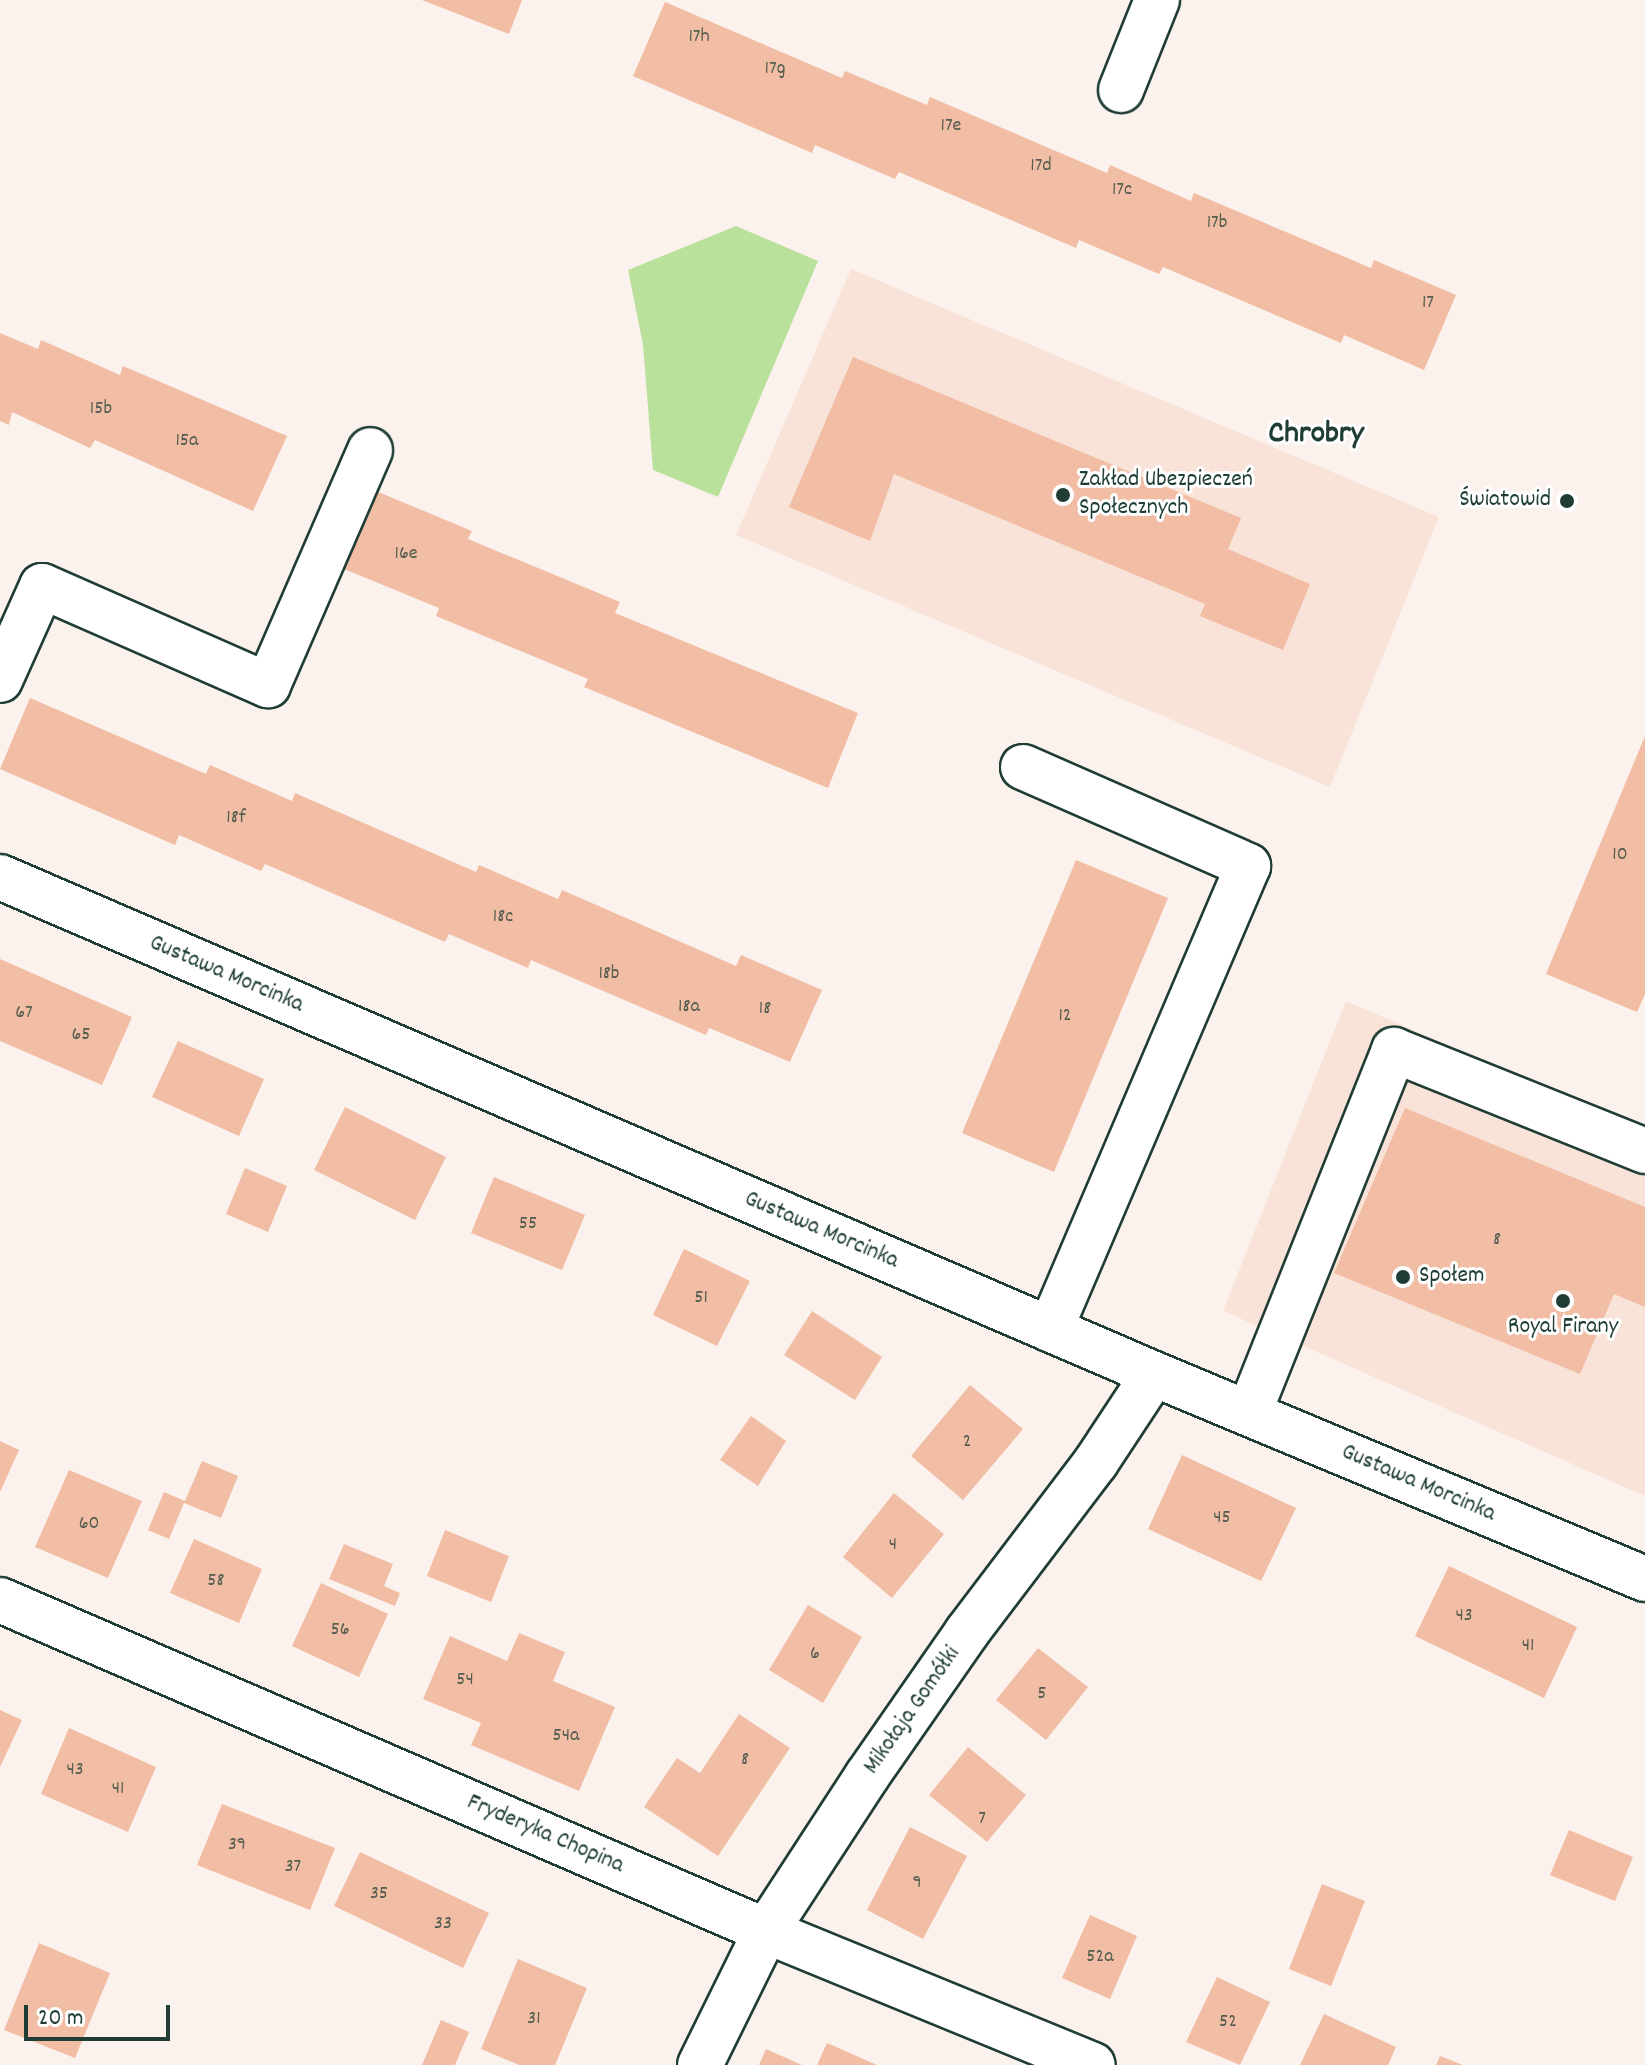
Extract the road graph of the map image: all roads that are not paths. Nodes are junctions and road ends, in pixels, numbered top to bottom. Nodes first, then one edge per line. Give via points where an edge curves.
1 (1157, 0) edge
2 (1121, 90) dead end
3 (370, 450) dead end
4 (0, 680) edge
5 (1023, 767) dead end
6 (0, 877) edge
7 (1645, 1151) edge
8 (1050, 1330) junction
9 (1154, 1374) junction
10 (1249, 1413) junction
11 (1645, 1579) edge
12 (0, 1600) edge
13 (766, 1931) junction
14 (700, 2065) edge
15 (1093, 2065) edge

1 - 2 street
3 - 4 street via 268,685 42,586
5 - 8 street via 1248,866
6 - 8 street, Gustawa Morcinka
7 - 10 street via 1394,1050
8 - 9 street, Gustawa Morcinka
9 - 10 street, Gustawa Morcinka
9 - 13 street, Mikołaja Gomółki via 1096,1462 967,1632
10 - 11 street, Gustawa Morcinka
12 - 13 street, Fryderyka Chopina
13 - 14 street, Mikołaja Gomółki
13 - 15 street, Fryderyka Chopina

